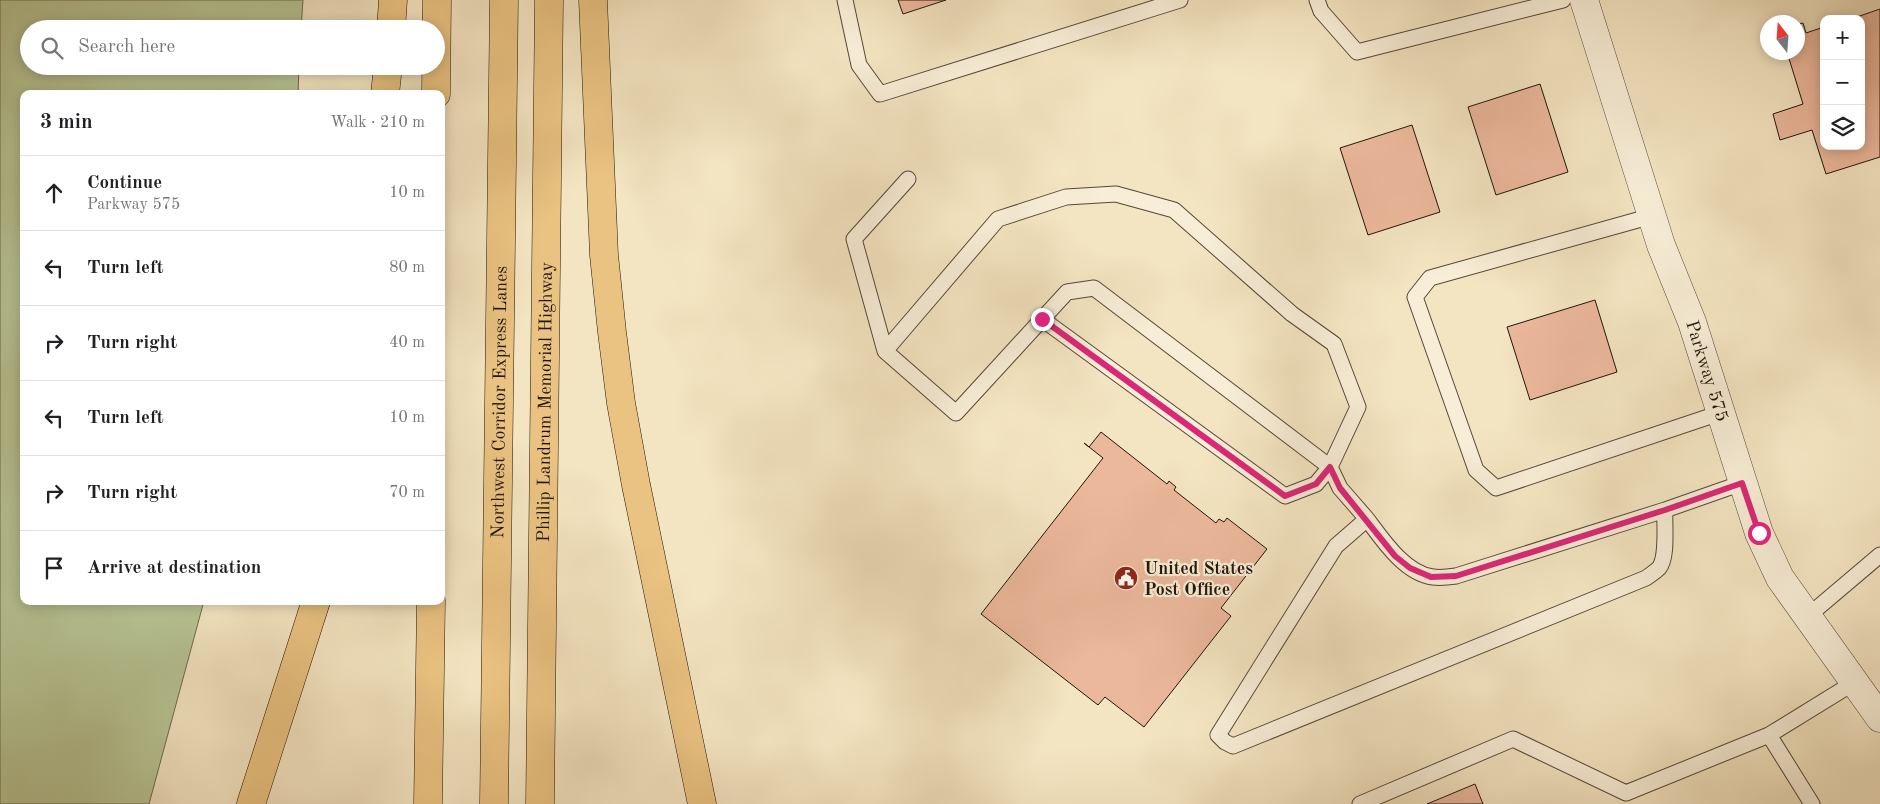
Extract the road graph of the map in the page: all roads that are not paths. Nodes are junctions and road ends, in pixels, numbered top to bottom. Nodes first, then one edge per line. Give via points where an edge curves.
1 (393, 0) edge
2 (437, 0) edge
3 (504, 0) edge
4 (549, 0) edge
5 (593, 0) edge
6 (845, 0) edge
7 (1180, 0) edge
8 (1317, 0) edge
9 (1563, 0) edge
10 (1584, 0) edge
11 (392, 20) edge
12 (437, 20) edge
13 (387, 75) edge
14 (436, 75) edge
15 (385, 90) edge
16 (436, 90) edge
17 (908, 179) dead end
18 (1652, 216) junction
19 (1042, 319) junction
20 (885, 351) junction
21 (1720, 413) junction
22 (1330, 467) junction
23 (1742, 483) junction
24 (1665, 510) junction
25 (1367, 520) junction
26 (1879, 558) edge
27 (315, 605) edge
28 (431, 605) edge
29 (1808, 616) junction
30 (1855, 682) junction
31 (1880, 718) edge
32 (1769, 735) junction
33 (252, 804) edge
34 (428, 804) edge
35 (494, 804) edge
36 (540, 804) edge
37 (702, 804) edge
38 (1360, 804) edge
39 (1812, 804) edge

1 - 11 highway
2 - 12 highway
3 - 35 highway, Northwest Corridor Express Lanes
4 - 36 highway, Phillip Landrum Memorial Highway
5 - 37 highway via 604,246 621,403
6 - 7 lane via 859,65 880,94
8 - 9 lane via 1322,11 1356,52
10 - 18 street, Parkway 575
13 - 15 highway
14 - 16 highway
17 - 20 lane via 854,239
18 - 21 street, Parkway 575 via 1692,322
18 - 21 lane via 1430,278 1415,297 1476,470 1496,488
19 - 20 lane via 956,413
19 - 22 lane via 1285,496 1316,484
19 - 22 lane via 1067,292 1094,288
20 - 22 lane via 998,219 1066,196 1116,194 1174,210 1292,314 1334,344 1358,407
21 - 23 street, Parkway 575
22 - 25 lane via 1340,488
23 - 24 lane
23 - 29 street, Parkway 575 via 1759,533 1780,578
24 - 25 lane via 1456,576 1431,577 1410,568 1395,556
24 - 25 lane via 1666,552 1660,567 1646,578 1233,746 1225,742 1218,735 1336,546
26 - 29 lane
27 - 33 highway
28 - 34 highway
29 - 30 street, Parkway 575
30 - 31 street, Parkway 575
30 - 32 lane
32 - 38 lane via 1626,793 1513,739
32 - 39 lane

